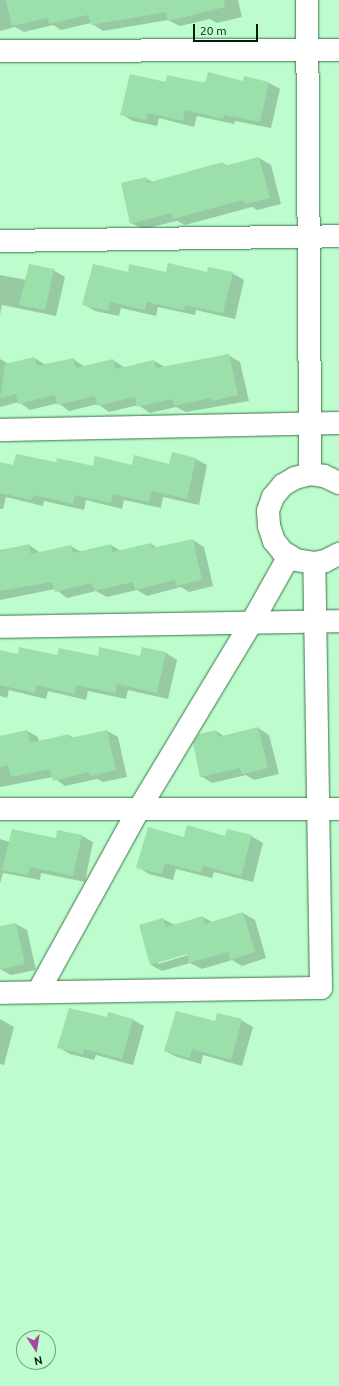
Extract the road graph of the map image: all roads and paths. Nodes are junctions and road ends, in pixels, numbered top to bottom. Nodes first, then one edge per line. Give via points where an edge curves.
1 (307, 0) edge
2 (307, 50) junction
3 (339, 50) edge
4 (0, 51) edge
5 (339, 236) edge
6 (308, 237) junction
7 (0, 241) edge
8 (339, 423) edge
9 (310, 424) junction
10 (0, 430) edge
11 (310, 474) junction
12 (339, 483) edge
13 (339, 554) edge
14 (289, 556) junction
15 (314, 563) junction
16 (315, 621) junction
17 (339, 621) edge
18 (252, 622) junction
19 (0, 627) edge
20 (0, 809) edge
21 (139, 809) junction
22 (329, 809) edge
23 (38, 992) junction
24 (0, 993) edge

1 - 2 street
2 - 3 street
2 - 4 street
2 - 6 street
5 - 6 street
6 - 7 street
6 - 9 street
8 - 9 street
9 - 10 street
9 - 11 street
11 - 12 street via 324,476
11 - 14 street via 296,478 283,486 273,497 268,511 274,541
13 - 15 street
14 - 15 street
14 - 18 street
15 - 16 street
16 - 17 street
16 - 18 street
16 - 22 street
18 - 19 street
18 - 21 street
20 - 21 street
21 - 22 street
21 - 23 street
22 - 23 street via 321,988
23 - 24 street

